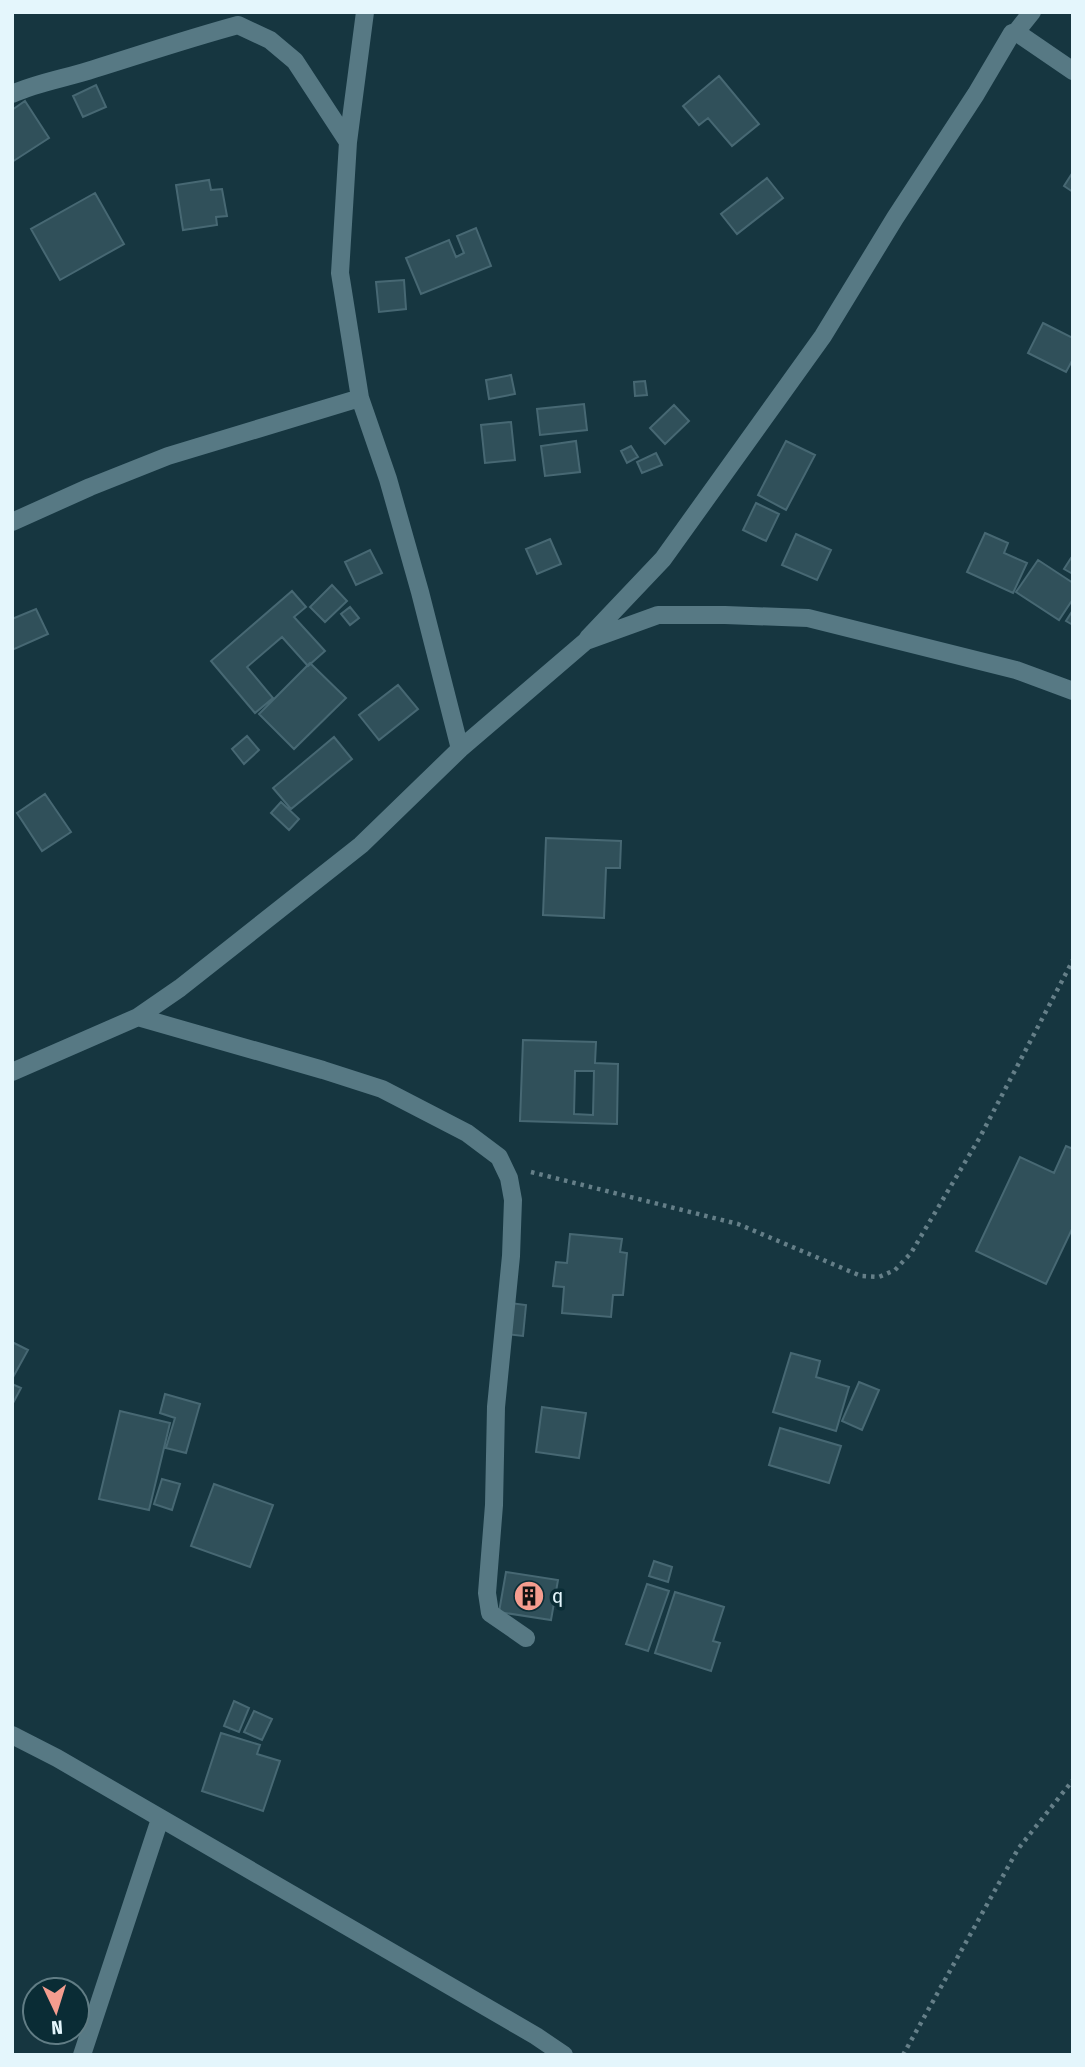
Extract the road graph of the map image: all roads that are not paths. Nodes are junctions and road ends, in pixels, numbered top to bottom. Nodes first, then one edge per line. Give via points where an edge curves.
1 (365, 12) edge
2 (1032, 12) edge
3 (1016, 32) junction
4 (1073, 71) edge
5 (12, 94) edge
6 (348, 142) junction
7 (360, 398) junction
8 (12, 522) edge
9 (586, 640) junction
10 (1073, 691) edge
11 (460, 749) junction
12 (138, 1017) junction
13 (12, 1072) edge
14 (526, 1637) dead end
15 (12, 1735) edge
16 (160, 1819) junction
17 (82, 2055) edge
18 (564, 2055) edge

1 - 6 street
2 - 3 street
3 - 4 street
3 - 9 street via 823,336 663,559
5 - 6 street via 239,25 270,40 295,61
6 - 7 street via 340,273
7 - 8 street via 168,456
7 - 11 street via 388,479
9 - 10 street via 658,615 808,618 1016,670
9 - 11 street
11 - 12 street via 361,845
12 - 13 street
12 - 14 street via 382,1089 467,1133 499,1157 513,1200 487,1593 490,1613
15 - 16 street
16 - 17 street
16 - 18 street

